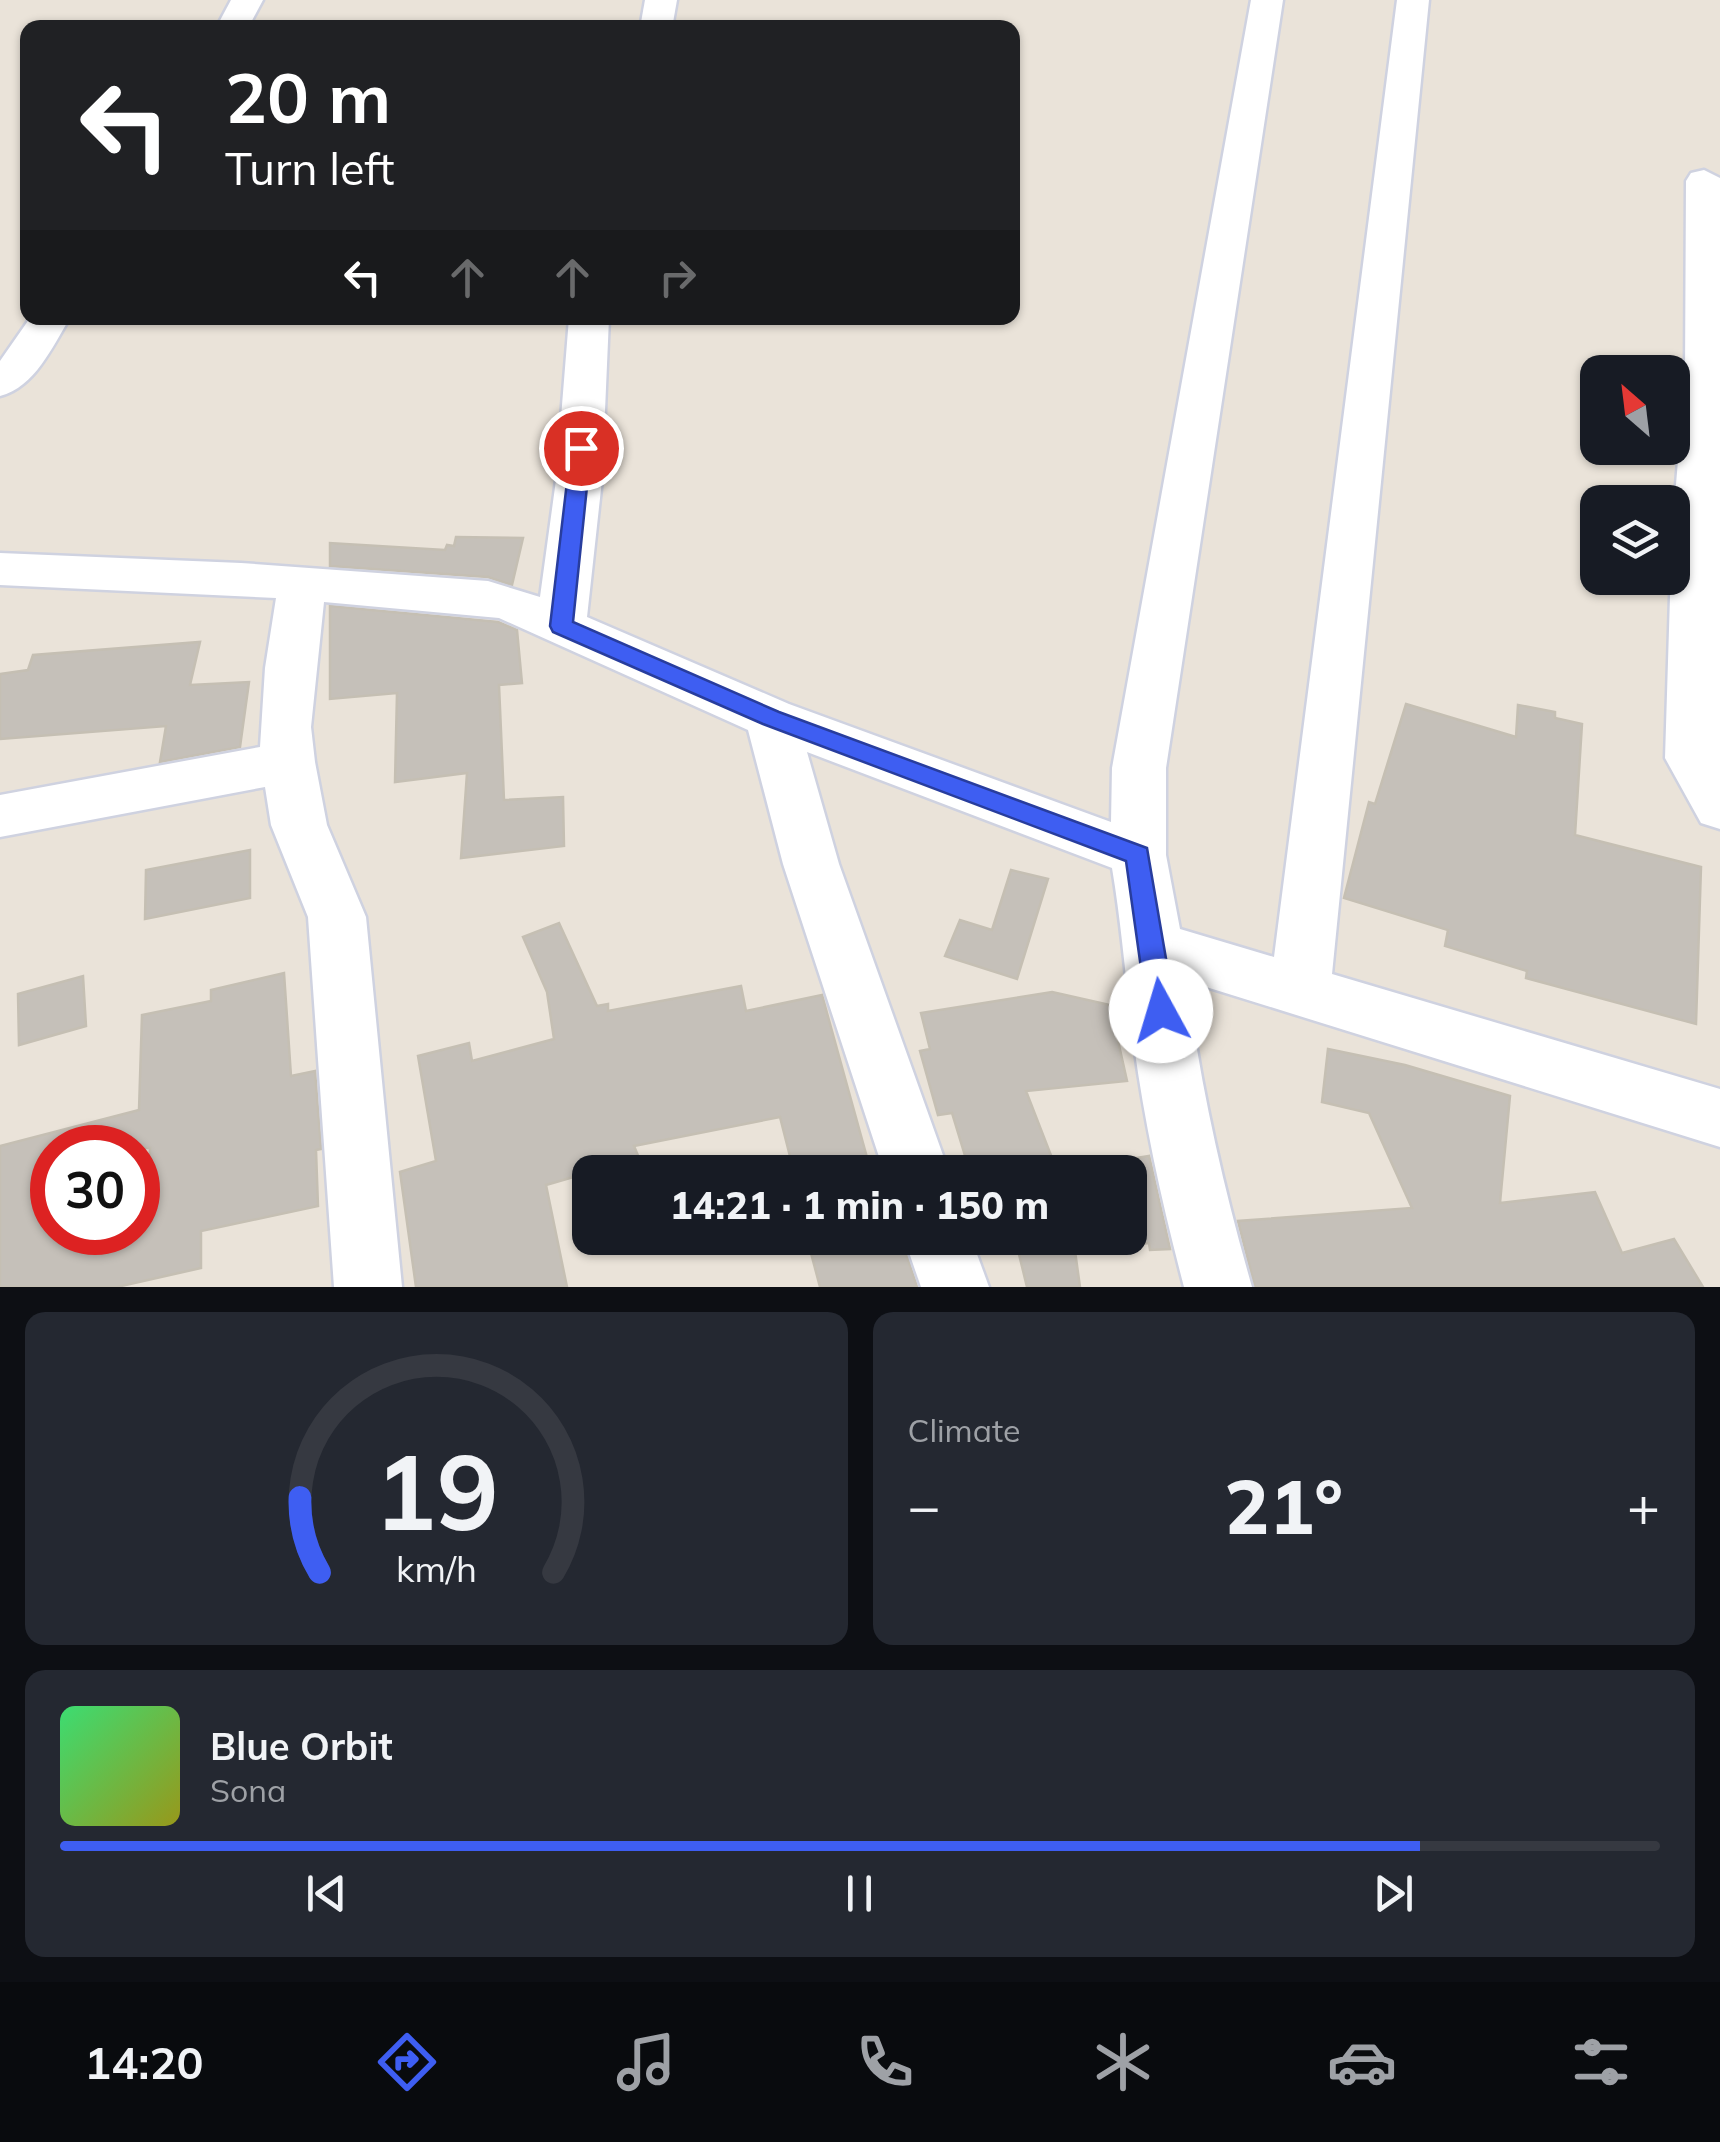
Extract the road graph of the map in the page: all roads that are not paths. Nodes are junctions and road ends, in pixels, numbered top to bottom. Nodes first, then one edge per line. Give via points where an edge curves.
1 (1266, 0) edge
2 (1412, 0) edge
3 (1704, 181) dead end
4 (45, 325) edge
5 (589, 325) edge
6 (0, 383) edge
7 (0, 569) edge
8 (302, 583) junction
9 (561, 626) junction
10 (771, 718) junction
11 (288, 762) junction
12 (1720, 808) edge
13 (0, 816) edge
14 (1138, 855) junction
15 (1154, 946) junction
16 (1300, 991) junction
17 (1720, 1118) edge
18 (910, 1155) edge
19 (944, 1255) edge
20 (368, 1287) edge
21 (954, 1287) edge
22 (1218, 1287) edge

1 - 14 street via 1145,725
2 - 16 street
3 - 12 street via 1706,376 1691,728 1692,758
4 - 6 street
5 - 9 street
7 - 8 street
8 - 9 street via 488,598
8 - 11 street via 290,668
9 - 10 street
10 - 14 street
10 - 18 street via 811,864
11 - 13 street
11 - 20 street via 299,824 337,917
14 - 15 street
15 - 16 street
15 - 22 street via 1178,1125
16 - 17 street
19 - 21 street

